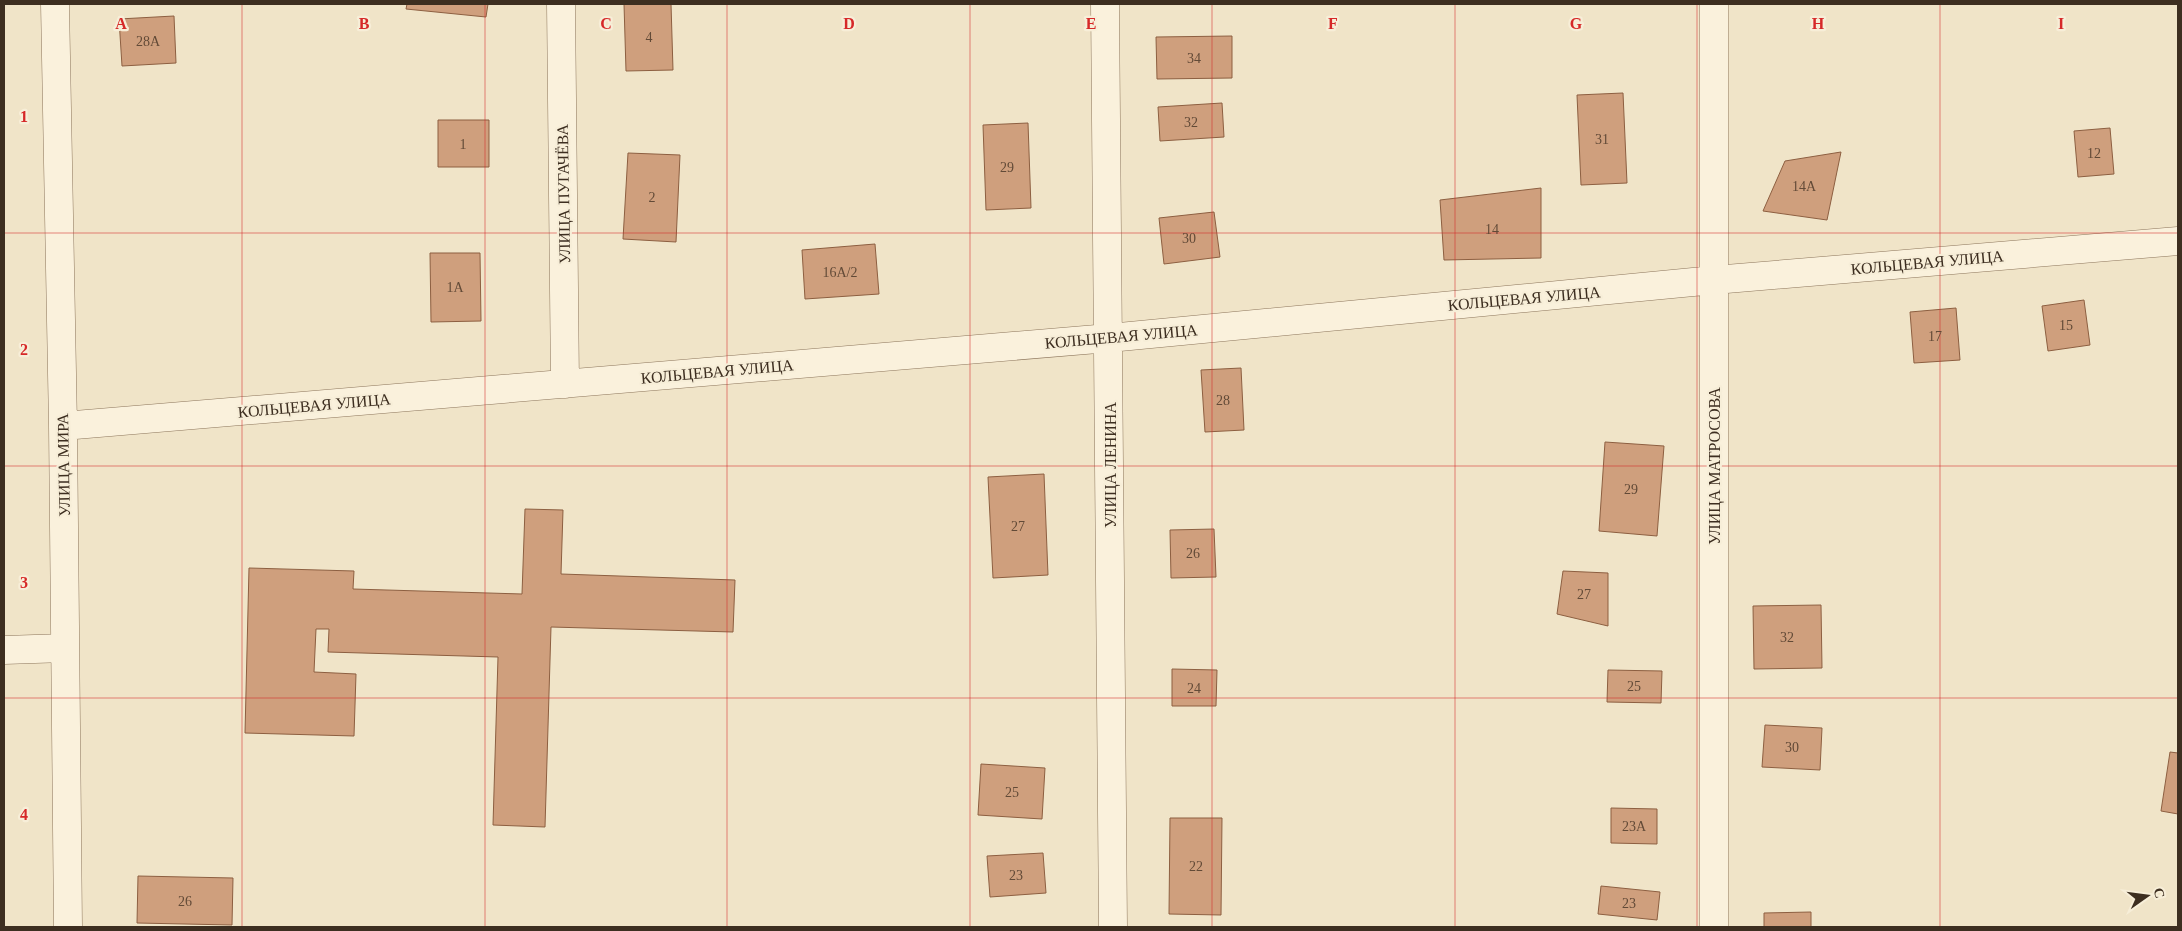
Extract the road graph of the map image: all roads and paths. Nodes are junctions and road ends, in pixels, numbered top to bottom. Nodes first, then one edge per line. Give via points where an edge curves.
1 (55, 4) edge
2 (562, 4) edge
3 (1105, 4) edge
4 (1714, 4) edge
5 (2178, 241) edge
6 (1714, 280) junction
7 (1109, 338) junction
8 (565, 384) junction
9 (63, 426) junction
10 (65, 648) junction
11 (4, 650) edge
12 (68, 927) edge
13 (1113, 927) edge
14 (1714, 927) edge

1 - 9 street, УЛИЦА МИРА
2 - 8 street, УЛИЦА ПУГАЧЁВА
3 - 7 street, УЛИЦА ЛЕНИНА
4 - 6 street, УЛИЦА МАТРОСОВА
5 - 6 street, КОЛЬЦЕВАЯ УЛИЦА
6 - 7 street, КОЛЬЦЕВАЯ УЛИЦА
6 - 14 street, УЛИЦА МАТРОСОВА
7 - 8 street, КОЛЬЦЕВАЯ УЛИЦА
7 - 13 street, УЛИЦА ЛЕНИНА
8 - 9 street, КОЛЬЦЕВАЯ УЛИЦА
9 - 10 street, УЛИЦА МИРА
10 - 11 street
10 - 12 street, УЛИЦА МИРА

